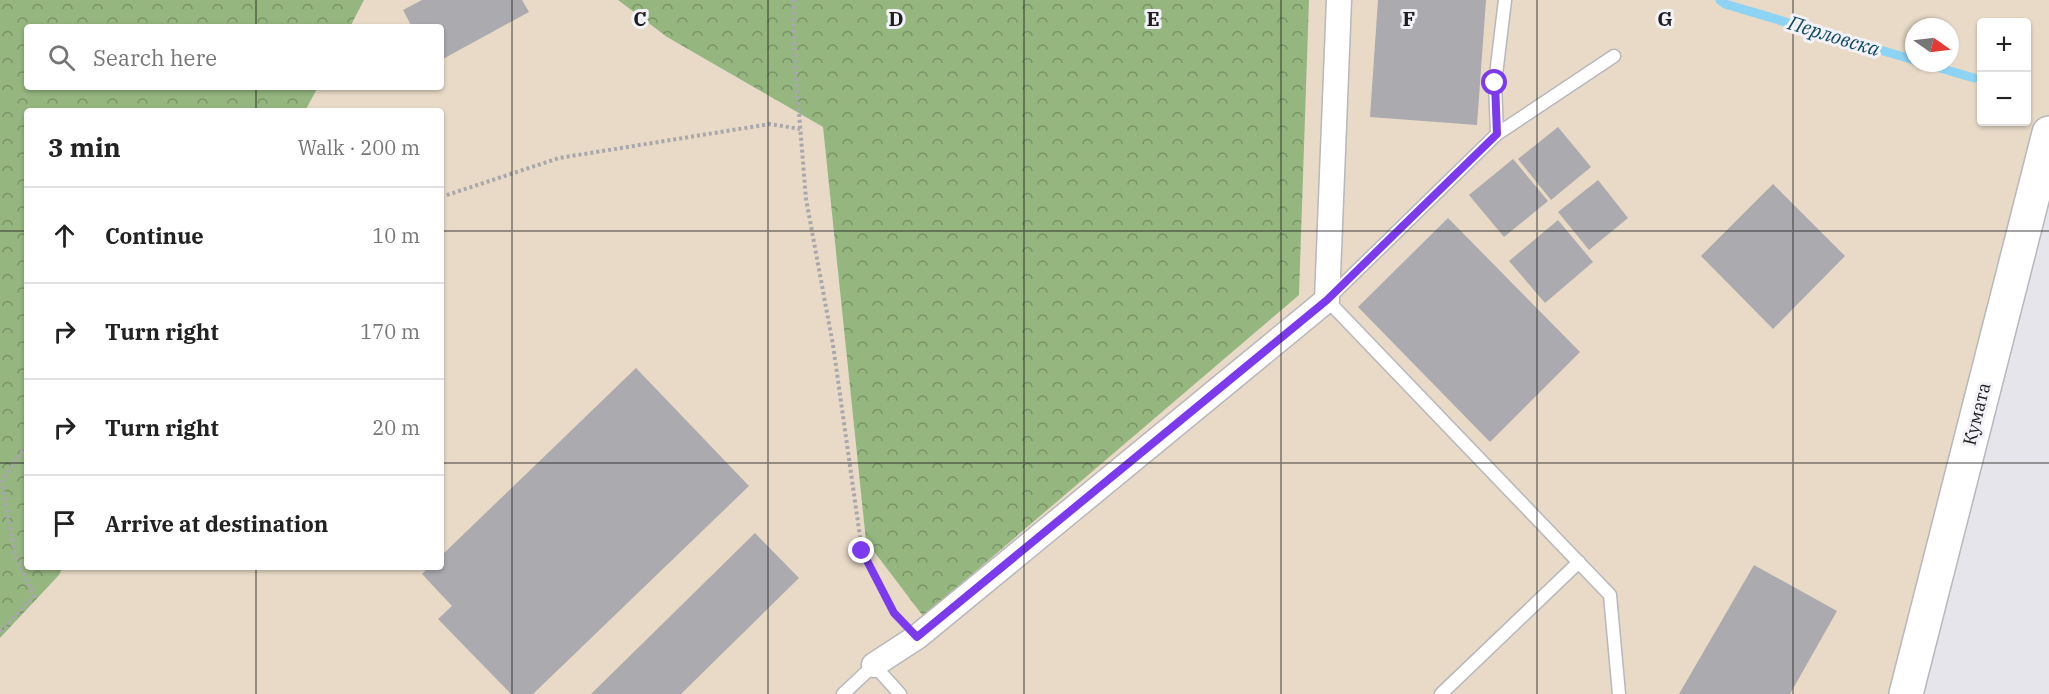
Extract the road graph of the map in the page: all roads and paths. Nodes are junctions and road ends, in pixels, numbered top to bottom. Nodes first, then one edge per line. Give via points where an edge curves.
1 (793, 0) edge
2 (1339, 0) edge
3 (1504, 0) edge
4 (1614, 56) dead end
5 (800, 129) junction
6 (1497, 134) junction
7 (2049, 134) edge
8 (444, 196) edge
9 (2038, 219) edge
10 (1327, 300) junction
11 (24, 449) edge
12 (1579, 562) junction
13 (0, 632) edge
14 (917, 637) junction
15 (874, 665) junction
16 (843, 694) edge
17 (900, 694) edge
18 (1442, 694) edge
19 (1619, 694) edge
20 (1906, 694) edge

1 - 5 path
2 - 10 street
3 - 6 lane via 1495,83
4 - 6 lane
5 - 8 path via 770,124 559,158
5 - 14 path via 806,199 833,345 862,551 894,613
6 - 10 lane
7 - 9 main road, Кумата
9 - 20 main road, Кумата
10 - 12 lane
10 - 14 street
11 - 13 path via 2,482 15,555 34,596
12 - 18 lane
12 - 19 lane via 1610,595
14 - 15 street
15 - 16 lane
15 - 17 lane

